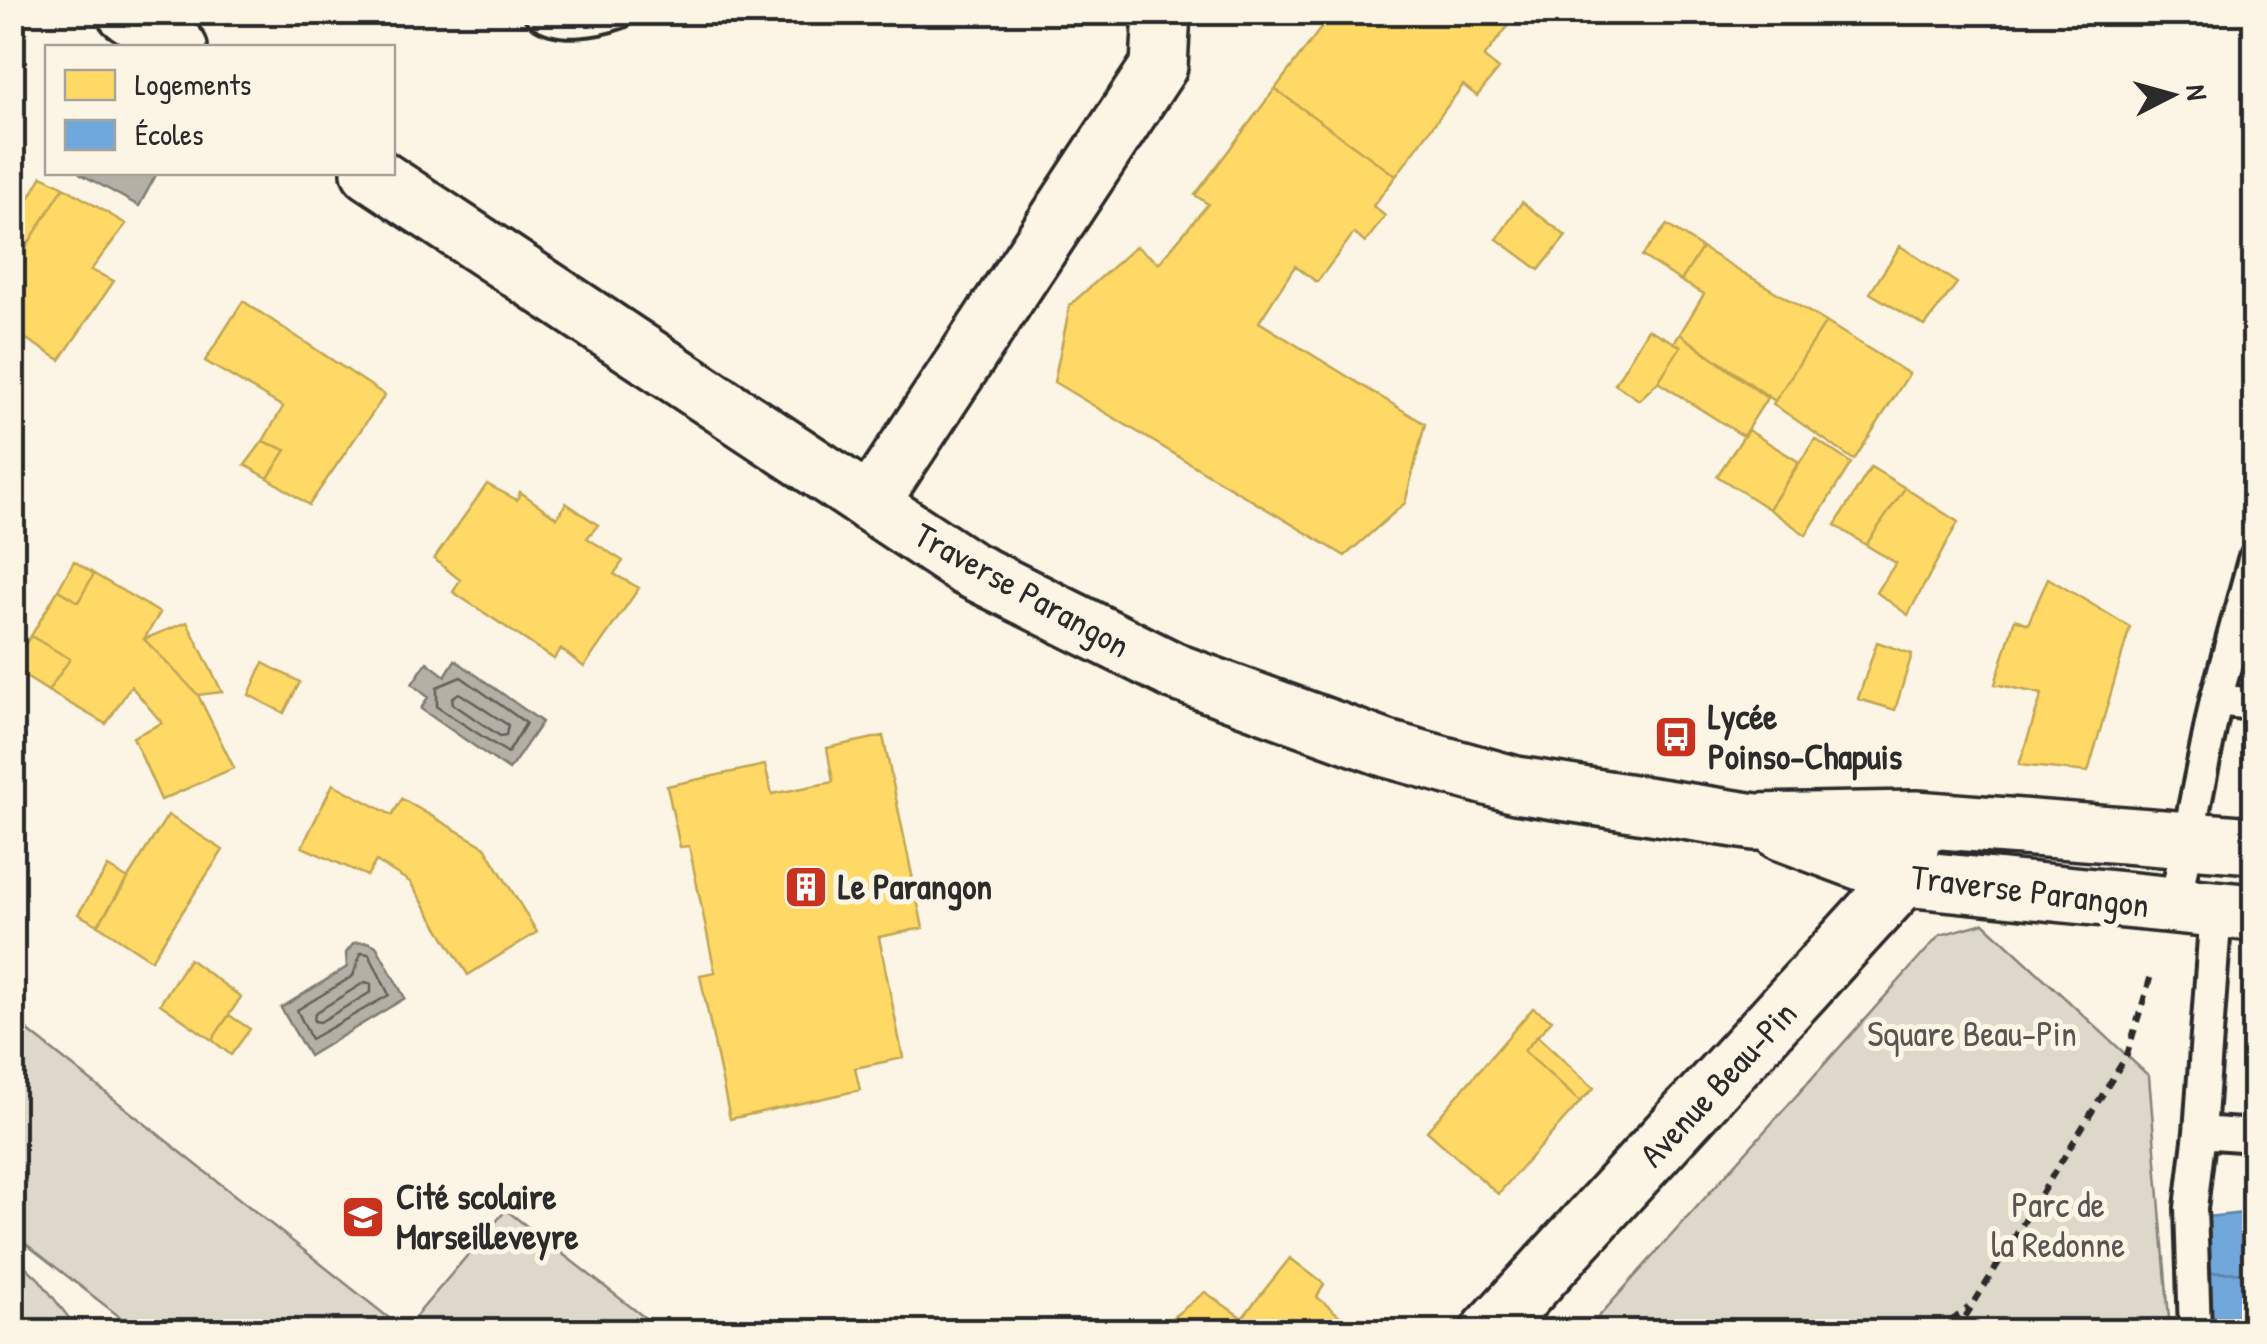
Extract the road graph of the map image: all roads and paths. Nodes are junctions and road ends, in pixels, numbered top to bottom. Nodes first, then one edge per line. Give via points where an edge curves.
1 (125, 12) edge
2 (540, 12) edge
3 (619, 12) edge
4 (1162, 12) edge
5 (174, 45) edge
6 (375, 175) edge
7 (870, 504) junction
8 (2254, 560) edge
9 (2216, 700) junction
10 (2254, 704) edge
11 (1916, 819) junction
12 (1755, 822) junction
13 (2186, 842) junction
14 (2254, 844) edge
15 (1904, 878) junction
16 (2215, 910) edge
17 (2127, 1055) dead end
18 (2200, 1132) junction
19 (2254, 1136) edge
20 (1974, 1303) junction
21 (1488, 1332) edge
22 (1937, 1332) edge
23 (1956, 1332) edge
24 (2195, 1332) edge

1 - 5 street
2 - 3 lane via 596,20
4 - 7 street via 1159,66
6 - 7 street, Traverse Parangon
7 - 12 street, Traverse Parangon via 966,568 1176,672 1387,750 1516,785
8 - 9 lane
9 - 10 lane
9 - 13 lane
11 - 12 street, Traverse Parangon
11 - 13 street, Traverse Parangon
11 - 15 street
12 - 15 street, Traverse Parangon
13 - 14 street, Traverse Parangon
13 - 16 lane
15 - 16 street, Traverse Parangon
15 - 21 street, Avenue Beau-Pin
16 - 18 lane
17 - 20 path
18 - 19 lane
18 - 24 lane via 2191,1208
20 - 22 path
20 - 23 path

